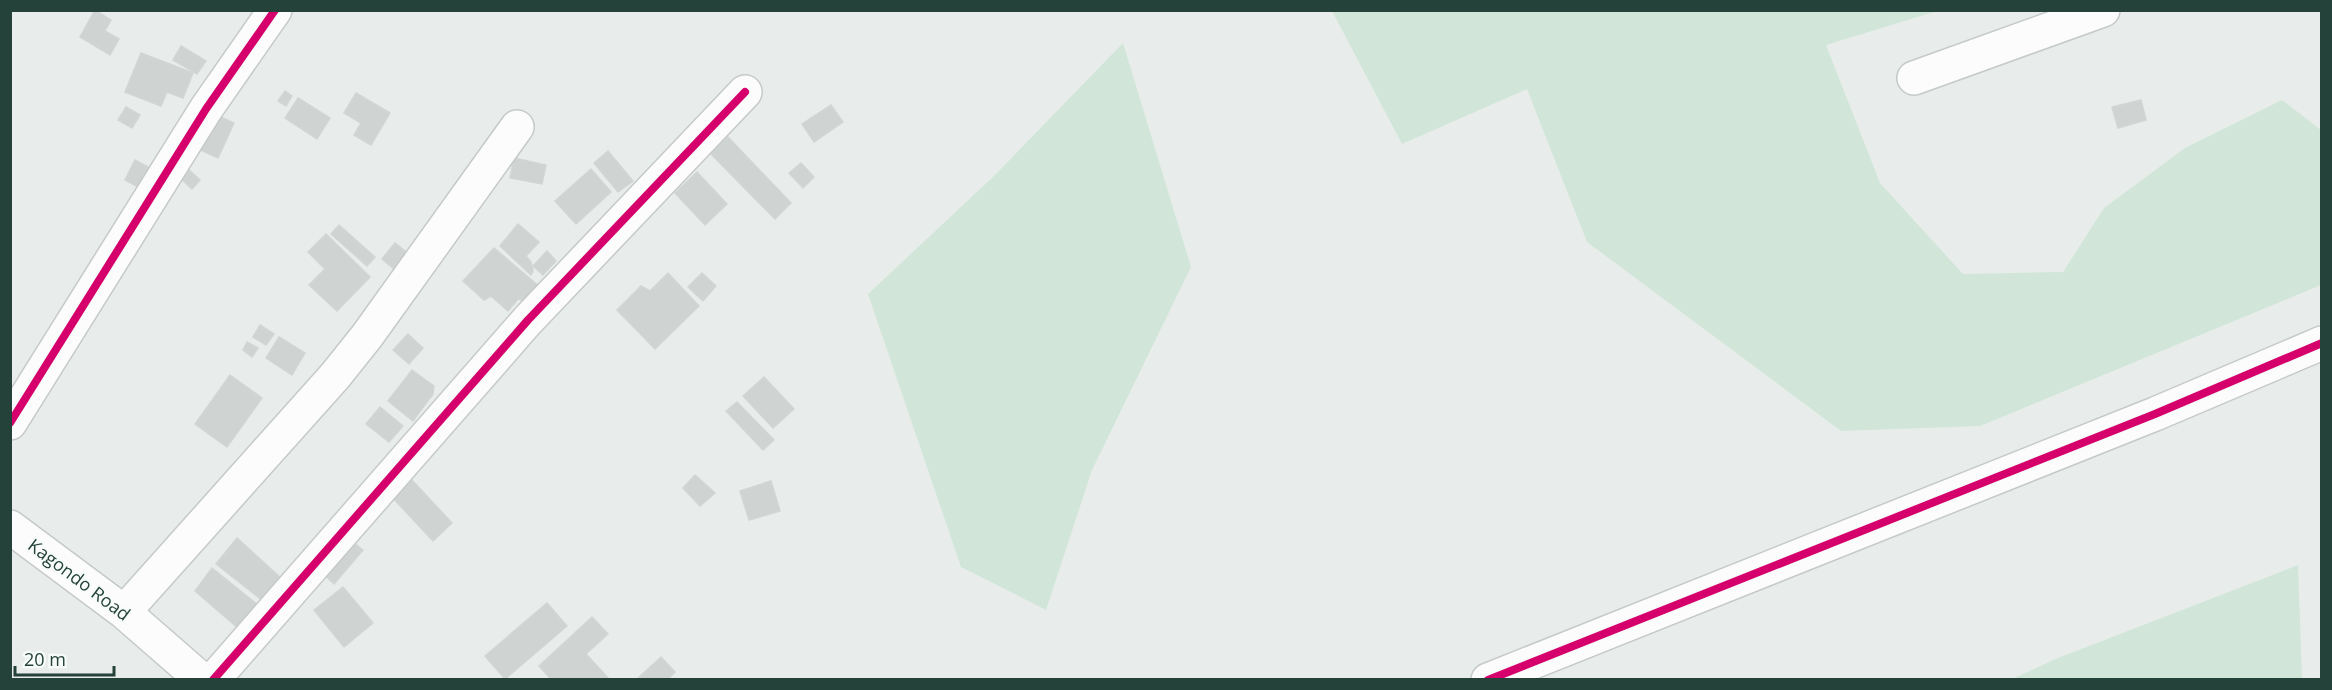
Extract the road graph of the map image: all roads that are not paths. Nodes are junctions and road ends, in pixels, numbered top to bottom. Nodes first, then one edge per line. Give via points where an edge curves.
1 (275, 10) edge
2 (2103, 10) edge
3 (1914, 78) dead end
4 (745, 92) dead end
5 (517, 126) dead end
6 (2322, 343) edge
7 (10, 423) edge
8 (10, 527) edge
9 (124, 612) junction
10 (202, 680) edge
11 (213, 680) edge
12 (1488, 680) edge

1 - 7 street via 206,109
2 - 3 street
4 - 11 street via 528,321
5 - 9 street via 335,376
6 - 12 street
8 - 9 street, Kagondo Road
9 - 10 street, Kagondo Road

